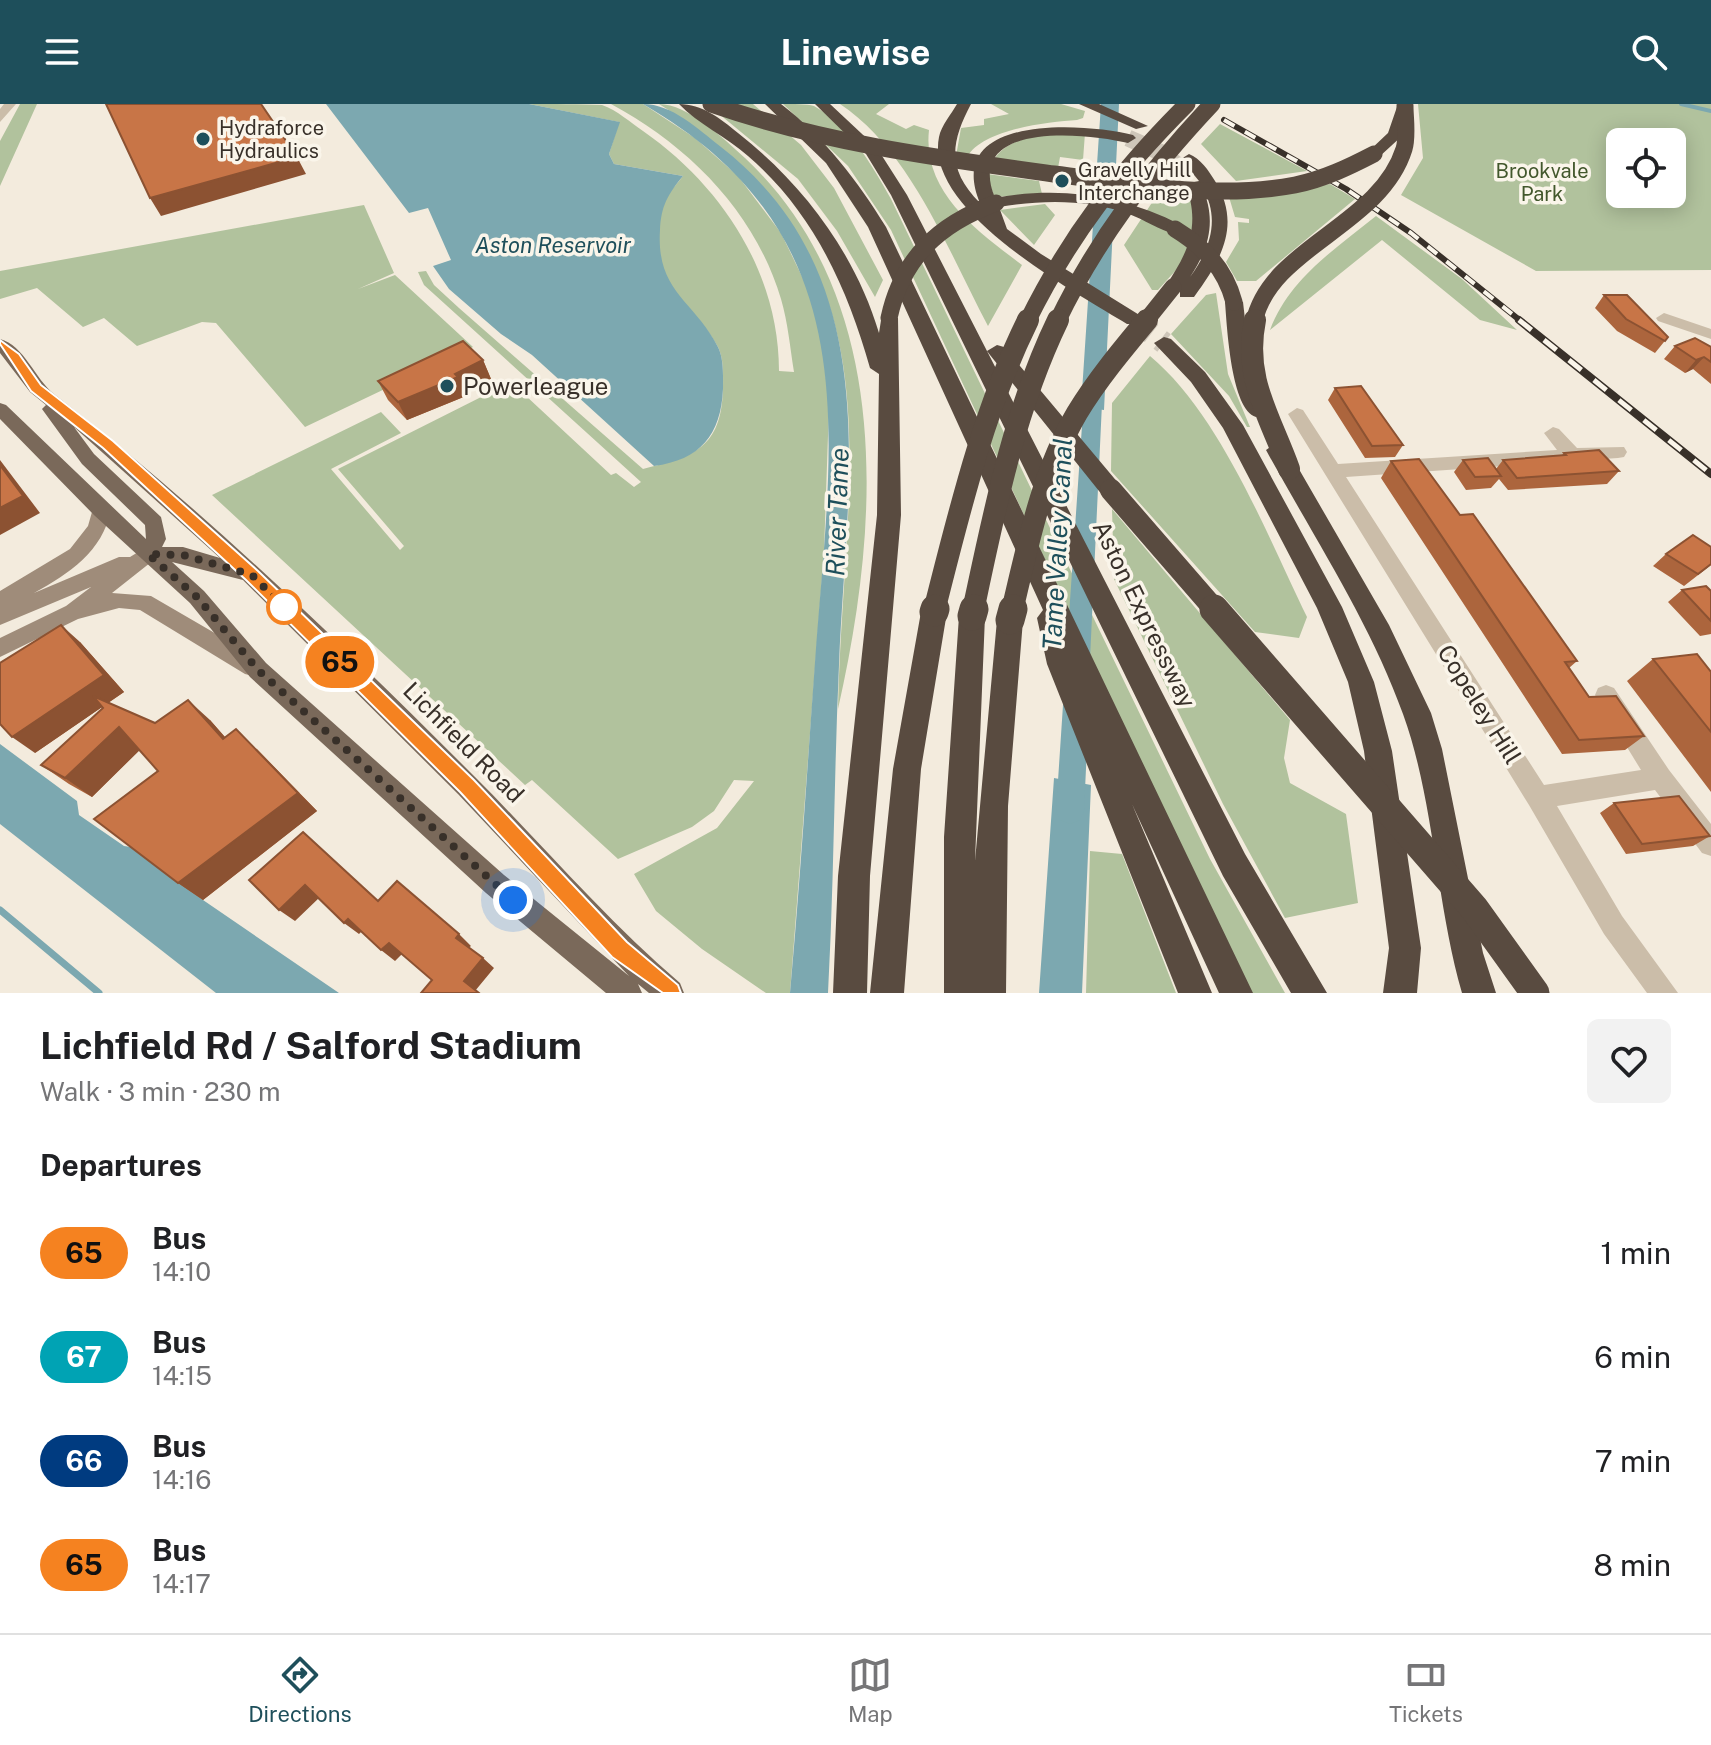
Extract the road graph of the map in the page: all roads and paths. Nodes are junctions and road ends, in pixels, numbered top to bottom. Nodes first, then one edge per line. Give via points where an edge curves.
1 (10, 104) edge
2 (686, 104) edge
3 (711, 104) edge
4 (772, 104) edge
5 (822, 104) edge
6 (964, 104) edge
7 (1086, 104) edge
8 (1187, 104) edge
9 (1212, 104) edge
10 (1405, 105) edge
11 (0, 118) edge
12 (1141, 126) tunnel mouth
13 (1128, 138) tunnel mouth
14 (1189, 168) tunnel mouth
15 (1003, 233) junction
16 (930, 254) junction
17 (1128, 316) tunnel mouth
18 (1664, 318) dead end
19 (1711, 334) edge
20 (1164, 343) tunnel mouth
21 (0, 344) edge
22 (36, 388) junction
23 (887, 401) junction
24 (0, 409) edge
25 (1297, 414) dead end
26 (1553, 433) dead end
27 (1618, 452) dead end
28 (1572, 455) junction
29 (1289, 469) junction
30 (1333, 471) junction
31 (101, 510) junction
32 (148, 554) junction
33 (252, 575) junction
34 (1044, 588) junction
35 (0, 601) edge
36 (73, 612) junction
37 (0, 616) edge
38 (0, 648) edge
39 (258, 670) junction
40 (1606, 695) edge
41 (1660, 778) junction
42 (1538, 797) junction
43 (1711, 844) edge
44 (628, 993) edge
45 (670, 993) edge
46 (850, 993) edge
47 (887, 993) edge
48 (961, 993) edge
49 (989, 993) edge
50 (1195, 993) edge
51 (1236, 993) edge
52 (1310, 993) edge
53 (1400, 993) edge
54 (1479, 993) edge
55 (1535, 993) edge
56 (1664, 993) edge

1 - 11 street
2 - 23 highway via 769,165 818,222 861,306
3 - 10 highway, bridge via 868,149 1205,190 1290,184 1354,166 1391,140
4 - 34 highway, bridge via 807,132 857,190
5 - 16 highway, Aston Expressway via 872,151
6 - 15 highway via 949,128 950,172 981,216
7 - 12 highway
8 - 47 highway, bridge via 1121,172 1076,231 1020,331 993,397 931,627 907,769
9 - 48 highway, bridge via 1160,156 1099,238 1047,339 1020,410 972,616 959,824
10 - 29 highway, bridge via 1406,148 1386,187 1284,272 1257,309 1250,340 1252,372
13 - 15 highway via 1070,129 1008,141 989,156 981,173
14 - 49 highway, bridge via 1217,200 1222,230 1214,257 1093,388 1051,466 1010,620 994,750
15 - 17 highway
16 - 52 highway, Aston Expressway via 1234,865
16 - 55 highway, bridge via 979,326 1111,490 1474,908
18 - 19 street
20 - 53 highway via 1198,377 1232,425 1329,607 1361,682 1378,751 1405,948
21 - 22 main road, Lichfield Road
22 - 32 main road via 88,459 154,522 156,539
22 - 33 main road, Lichfield Road via 108,445
23 - 29 highway, bridge via 892,299 927,240 957,218 996,203 1048,197 1096,201 1169,225 1216,262 1233,295 1238,354 1249,392
23 - 46 highway via 889,515 854,876
24 - 31 main road
25 - 30 street, Copeley Hill
26 - 28 street
27 - 28 street
28 - 30 street
29 - 54 highway via 1398,668 1417,713
30 - 42 street, Copeley Hill
31 - 32 main road
31 - 35 main road via 97,530 85,546 57,569
32 - 33 main road via 183,555
32 - 36 main road
32 - 37 main road
32 - 39 main road via 197,597
33 - 45 main road, Lichfield Road via 467,786 620,950
34 - 50 highway via 1060,664
34 - 51 highway
36 - 38 main road
36 - 39 main road via 119,600 144,602
39 - 44 main road via 495,884
40 - 41 street
41 - 42 street
41 - 43 street
42 - 56 street, Copeley Hill via 1613,925

